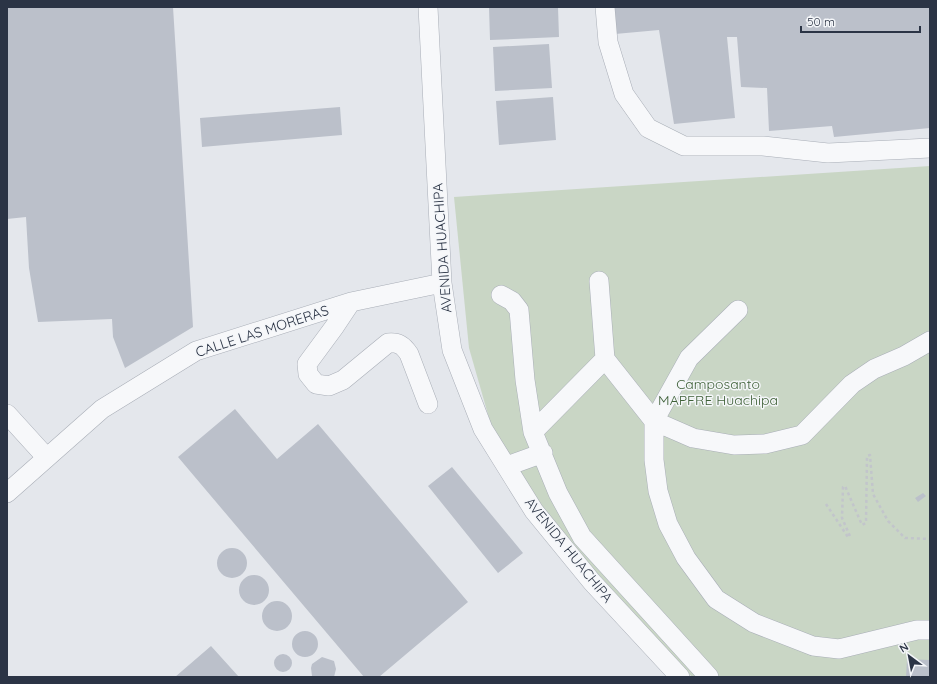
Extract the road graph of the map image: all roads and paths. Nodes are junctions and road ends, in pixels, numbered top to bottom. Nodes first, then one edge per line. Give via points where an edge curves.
1 (428, 7) edge
2 (605, 7) edge
3 (930, 148) edge
4 (599, 281) dead end
5 (442, 283) junction
6 (501, 295) dead end
7 (351, 302) junction
8 (738, 310) dead end
9 (930, 341) edge
10 (606, 359) junction
11 (428, 404) dead end
12 (7, 414) edge
13 (654, 421) junction
14 (533, 432) junction
15 (543, 453) junction
16 (46, 457) junction
17 (506, 466) junction
18 (7, 493) edge
19 (826, 504) dead end
20 (930, 539) edge
21 (930, 630) edge
22 (680, 677) edge
23 (709, 677) edge

1 - 5 street, AVENIDA HUACHIPA
2 - 3 street via 608,42 624,94 648,128 684,146 762,146 828,153
4 - 10 street
5 - 7 street, CALLE LAS MORERAS
5 - 17 street, AVENIDA HUACHIPA via 452,350 483,429
6 - 14 street via 512,301 519,310 525,380
7 - 11 street via 306,364 308,374 316,384 329,386 343,380 388,343 397,342 405,346
7 - 16 street, CALLE LAS MORERAS via 196,351 102,409
8 - 13 street via 689,358
9 - 13 street via 874,369 852,384 802,435 765,444 734,445 693,438
10 - 13 street
10 - 14 street
12 - 16 street
13 - 21 street via 654,460 658,491 668,524 686,558 716,599 754,623 813,646 825,648 839,649 917,630
14 - 15 street
15 - 17 street
15 - 23 street via 558,493 582,537
16 - 18 street, CALLE LAS MORERAS
17 - 22 street, AVENIDA HUACHIPA via 534,511 592,582
19 - 20 path via 848,537 850,536 842,518 845,486 862,525 866,524 867,456 870,455 873,494 888,521 905,538

